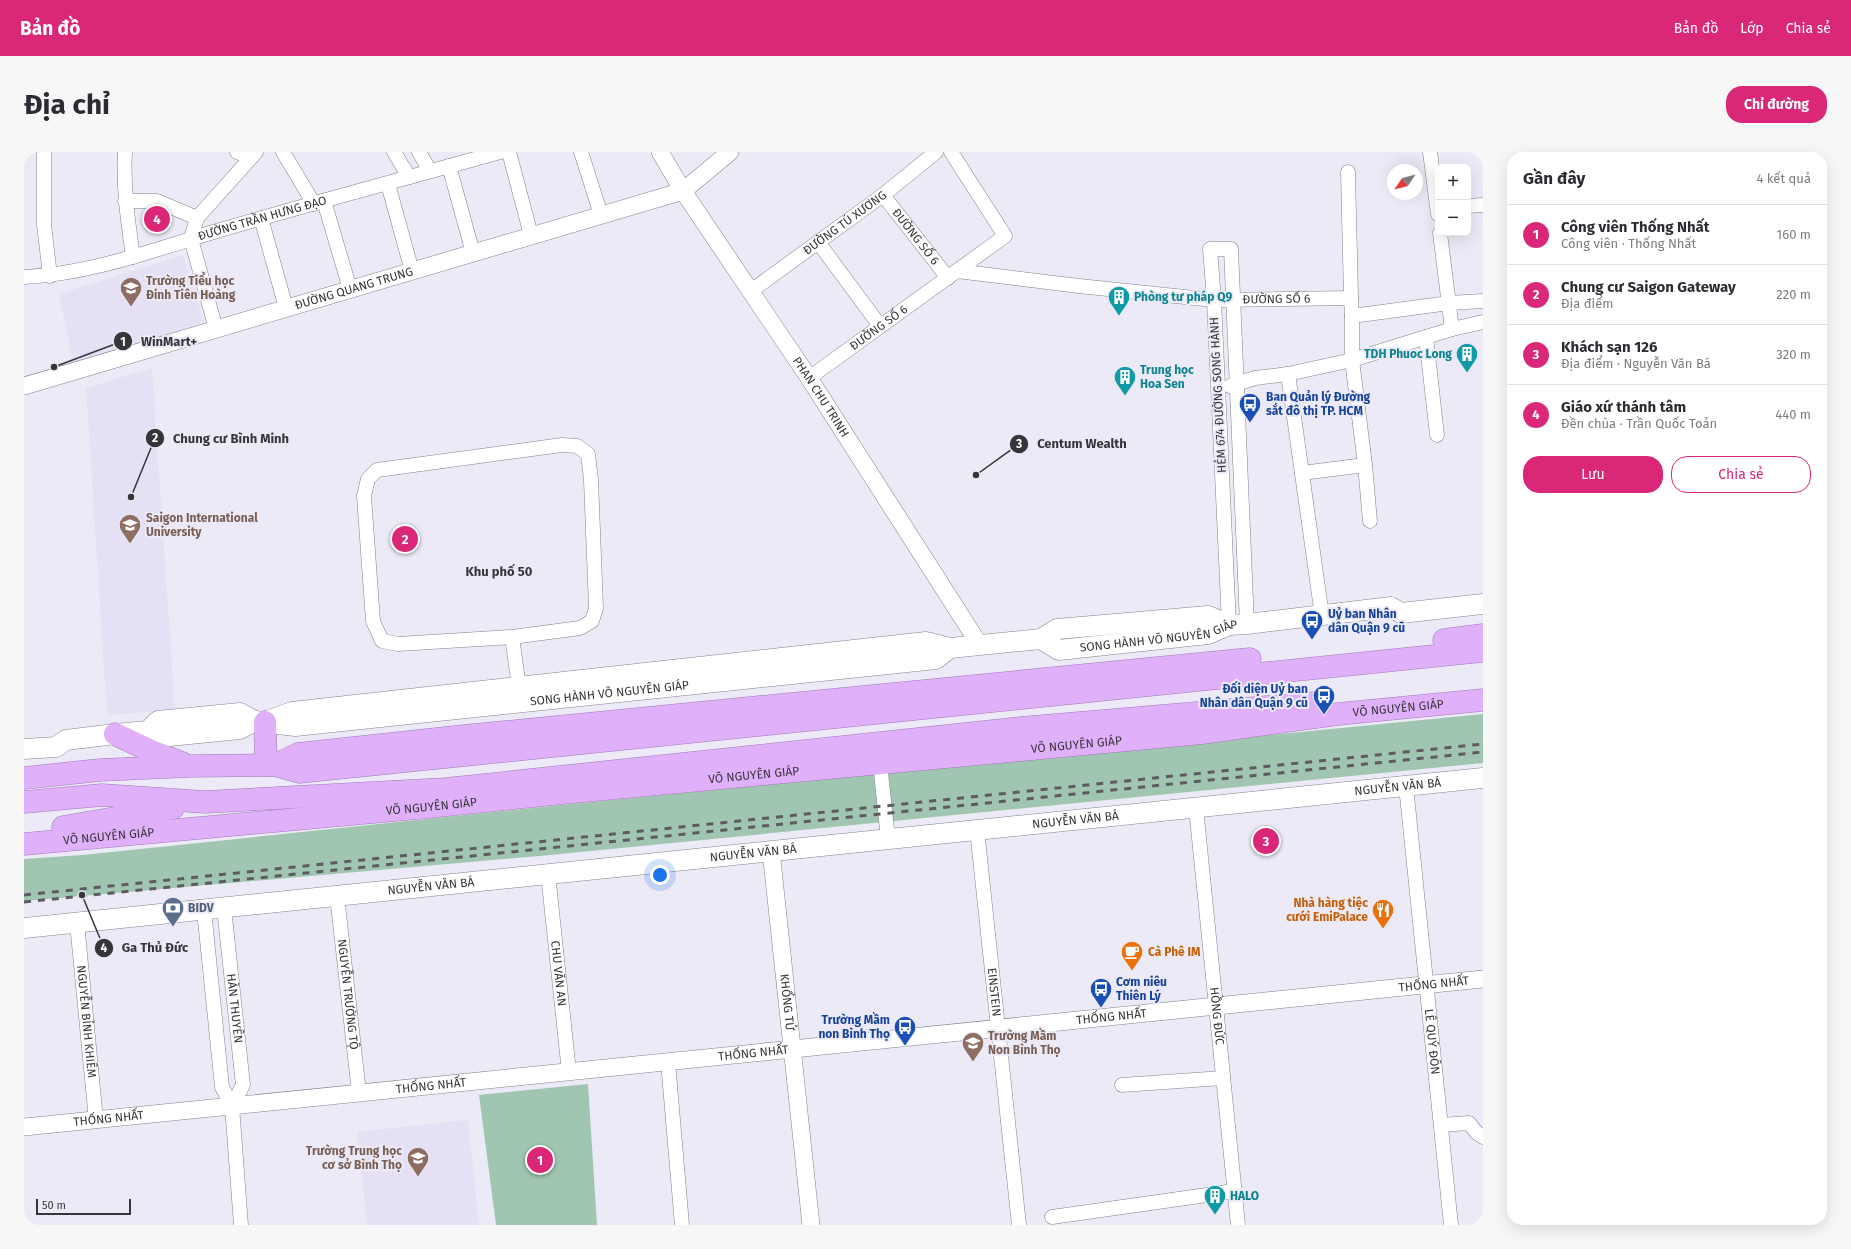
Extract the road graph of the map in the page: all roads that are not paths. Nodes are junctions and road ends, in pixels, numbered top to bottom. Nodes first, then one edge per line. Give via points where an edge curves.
1 (44, 152) edge
2 (125, 152) edge
3 (237, 152) edge
4 (283, 152) edge
5 (394, 152) edge
6 (419, 152) edge
7 (500, 152) edge
8 (510, 152) edge
9 (581, 152) edge
10 (660, 152) edge
11 (730, 152) edge
12 (936, 152) edge
13 (951, 152) edge
14 (1430, 152) edge
15 (253, 155) edge
16 (449, 166) junction
17 (430, 171) junction
18 (1348, 172) dead end
19 (409, 177) junction
20 (388, 184) junction
21 (683, 191) junction
22 (883, 195) junction
23 (1437, 200) edge
24 (126, 201) junction
25 (319, 203) junction
26 (1483, 205) edge
27 (1471, 206) edge
28 (601, 215) junction
29 (197, 218) junction
30 (261, 218) junction
31 (531, 236) junction
32 (1440, 236) edge
33 (191, 239) junction
34 (818, 242) junction
35 (473, 253) junction
36 (133, 257) junction
37 (412, 271) junction
38 (953, 275) junction
39 (50, 276) junction
40 (24, 277) edge
41 (350, 289) junction
42 (750, 291) junction
43 (1351, 298) junction
44 (1233, 299) junction
45 (1214, 300) junction
46 (1483, 301) edge
47 (1449, 303) junction
48 (286, 308) junction
49 (1352, 316) junction
50 (1483, 322) edge
51 (880, 326) junction
52 (216, 329) junction
53 (1452, 329) junction
54 (1426, 337) junction
55 (1352, 360) junction
56 (1288, 374) junction
57 (809, 378) junction
58 (1238, 384) junction
59 (24, 386) edge
60 (1218, 389) junction
61 (1437, 435) dead end
62 (1365, 465) junction
63 (1302, 473) junction
64 (1370, 521) dead end
65 (1483, 591) edge
66 (1483, 604) edge
67 (1391, 607) junction
68 (1322, 616) junction
69 (1238, 624) junction
70 (1483, 635) edge
71 (512, 638) junction
72 (979, 644) junction
73 (950, 648) junction
74 (1483, 651) edge
75 (519, 687) junction
76 (1483, 687) edge
77 (1483, 700) edge
78 (1311, 703) junction
79 (1231, 711) junction
80 (1338, 714) junction
81 (260, 722) junction
82 (1201, 733) junction
83 (114, 734) junction
84 (24, 736) edge
85 (66, 740) junction
86 (24, 749) edge
87 (880, 763) junction
88 (270, 765) junction
89 (190, 766) junction
90 (24, 778) edge
91 (1483, 778) edge
92 (528, 780) junction
93 (1406, 786) junction
94 (446, 789) junction
95 (552, 794) junction
96 (24, 802) edge
97 (205, 802) junction
98 (428, 807) junction
99 (1196, 808) junction
100 (24, 830) edge
101 (977, 830) junction
102 (888, 839) junction
103 (24, 844) edge
104 (771, 852) junction
105 (548, 874) junction
106 (336, 896) junction
107 (224, 908) junction
108 (204, 910) junction
109 (77, 923) junction
110 (24, 928) edge
111 (1483, 979) edge
112 (1426, 984) junction
113 (1216, 1006) junction
114 (998, 1028) junction
115 (792, 1049) junction
116 (668, 1062) junction
117 (569, 1072) junction
118 (1223, 1078) junction
119 (1122, 1085) dead end
120 (359, 1093) junction
121 (232, 1106) junction
122 (96, 1120) junction
123 (1441, 1125) junction
124 (24, 1127) edge
125 (1483, 1137) edge
126 (1235, 1190) junction
127 (1052, 1217) dead end
128 (241, 1225) edge
129 (682, 1225) edge
130 (811, 1225) edge
131 (1019, 1225) edge
132 (1238, 1225) edge
133 (1451, 1225) edge

1 - 39 street via 44,224
2 - 24 street
3 - 15 street
4 - 25 street
5 - 19 street
6 - 17 street
7 - 16 street, ĐƯỜNG TRẦN HƯNG ĐẠO
8 - 31 street
9 - 28 street
10 - 21 street, PHAN CHU TRINH
11 - 21 street
12 - 22 street, ĐƯỜNG TÚ XƯƠNG
13 - 38 street, ĐƯỜNG SỐ 6 via 1006,236
14 - 23 street
15 - 29 street
16 - 17 street, ĐƯỜNG TRẦN HƯNG ĐẠO
16 - 35 street
17 - 19 street, ĐƯỜNG TRẦN HƯNG ĐẠO
18 - 43 street
19 - 20 street, ĐƯỜNG TRẦN HƯNG ĐẠO
20 - 25 street, ĐƯỜNG TRẦN HƯNG ĐẠO
20 - 37 street
21 - 28 street, ĐƯỜNG QUANG TRUNG
21 - 42 street, PHAN CHU TRINH
22 - 34 street, ĐƯỜNG TÚ XƯƠNG
22 - 38 street, ĐƯỜNG SỐ 6
24 - 29 street via 158,202
24 - 36 street
25 - 30 street, ĐƯỜNG TRẦN HƯNG ĐẠO
25 - 41 street
26 - 27 street
28 - 31 street, ĐƯỜNG QUANG TRUNG
29 - 33 street
30 - 33 street, ĐƯỜNG TRẦN HƯNG ĐẠO
30 - 48 street
31 - 35 street, ĐƯỜNG QUANG TRUNG
32 - 47 street
33 - 36 street, ĐƯỜNG TRẦN HƯNG ĐẠO
33 - 52 street
34 - 42 street, ĐƯỜNG TÚ XƯƠNG
34 - 51 street
35 - 37 street, ĐƯỜNG QUANG TRUNG
36 - 39 street, ĐƯỜNG TRẦN HƯNG ĐẠO
37 - 41 street, ĐƯỜNG QUANG TRUNG
38 - 45 street, ĐƯỜNG SỐ 6
38 - 51 street, ĐƯỜNG SỐ 6
39 - 40 street, ĐƯỜNG TRẦN HƯNG ĐẠO
41 - 48 street, ĐƯỜNG QUANG TRUNG
42 - 57 street, PHAN CHU TRINH
43 - 44 street, ĐƯỜNG SỐ 6
43 - 49 street
44 - 45 street, ĐƯỜNG SỐ 6
44 - 45 street, HẺM 674 ĐƯỜNG SONG HÀNH via 1231,249 1210,250
44 - 58 street, HẺM 674 ĐƯỜNG SONG HÀNH
45 - 60 street, HẺM 674 ĐƯỜNG SONG HÀNH
46 - 47 street
47 - 49 street
47 - 53 street
48 - 52 street, ĐƯỜNG QUANG TRUNG
49 - 55 street
50 - 53 street
51 - 57 street, ĐƯỜNG SỐ 6
52 - 59 street, ĐƯỜNG QUANG TRUNG
53 - 54 street
54 - 55 street
54 - 61 street
55 - 56 street
55 - 62 street
56 - 58 street via 1255,378
56 - 63 street
57 - 72 street, PHAN CHU TRINH
58 - 60 street
58 - 69 street, HẺM 674 ĐƯỜNG SONG HÀNH
60 - 69 street, HẺM 674 ĐƯỜNG SONG HÀNH
62 - 63 street
62 - 64 street
63 - 68 street
65 - 67 main road, SONG HÀNH VÕ NGUYÊN GIÁP via 1398,599
66 - 67 main road, SONG HÀNH VÕ NGUYÊN GIÁP via 1401,613
67 - 68 main road, SONG HÀNH VÕ NGUYÊN GIÁP
68 - 69 main road, SONG HÀNH VÕ NGUYÊN GIÁP
69 - 72 main road, SONG HÀNH VÕ NGUYÊN GIÁP via 1208,616 1057,629 1041,639
70 - 88 highway via 298,754
71 - 71 street via 580,628 592,621 596,608 588,454 577,446 562,445 377,470 368,479 364,496 373,621 382,641 398,644
71 - 75 street
72 - 73 main road, SONG HÀNH VÕ NGUYÊN GIÁP
73 - 75 main road, SONG HÀNH VÕ NGUYÊN GIÁP via 926,642
73 - 81 main road, SONG HÀNH VÕ NGUYÊN GIÁP via 936,659 295,726
74 - 88 highway via 299,772
75 - 81 main road, SONG HÀNH VÕ NGUYÊN GIÁP via 292,712
76 - 78 highway, VÕ NGUYÊN GIÁP
77 - 80 highway, VÕ NGUYÊN GIÁP
78 - 79 highway, VÕ NGUYÊN GIÁP
78 - 80 highway
79 - 82 highway
79 - 92 highway, VÕ NGUYÊN GIÁP via 1021,728
80 - 82 highway, VÕ NGUYÊN GIÁP
81 - 83 main road, SONG HÀNH VÕ NGUYÊN GIÁP via 240,713 158,721 148,731
81 - 88 highway
82 - 87 highway, VÕ NGUYÊN GIÁP
83 - 85 main road, SONG HÀNH VÕ NGUYÊN GIÁP
83 - 89 highway via 151,752
84 - 85 main road, SONG HÀNH VÕ NGUYÊN GIÁP via 59,734
85 - 86 main road, SONG HÀNH VÕ NGUYÊN GIÁP via 56,747
87 - 95 highway, VÕ NGUYÊN GIÁP
87 - 102 street
88 - 89 highway
89 - 90 highway via 100,770
91 - 93 main road, NGUYỄN VĂN BÁ
92 - 94 highway, VÕ NGUYÊN GIÁP
92 - 95 highway
93 - 99 main road, NGUYỄN VĂN BÁ
93 - 112 street, LÊ QUÝ ĐÔN
94 - 97 highway, VÕ NGUYÊN GIÁP
94 - 98 highway
95 - 98 highway, VÕ NGUYÊN GIÁP
96 - 97 highway, VÕ NGUYÊN GIÁP via 102,795
97 - 100 highway, VÕ NGUYÊN GIÁP via 66,827
98 - 103 highway, VÕ NGUYÊN GIÁP
99 - 101 main road, NGUYỄN VĂN BÁ
99 - 113 street, HỒNG ĐỨC
101 - 102 main road, NGUYỄN VĂN BÁ
101 - 114 street, EINSTEIN
102 - 104 main road, NGUYỄN VĂN BÁ
104 - 105 main road, NGUYỄN VĂN BÁ
104 - 115 street, KHỔNG TỬ
105 - 106 main road, NGUYỄN VĂN BÁ
105 - 117 street, CHU VĂN AN
106 - 107 main road, NGUYỄN VĂN BÁ
106 - 120 street, NGUYỄN TRƯỜNG TỘ
107 - 108 main road, NGUYỄN VĂN BÁ
107 - 121 street, HÀN THUYÊN via 243,1085
108 - 109 main road, NGUYỄN VĂN BÁ
108 - 121 street, HÀN THUYÊN via 222,1087
109 - 110 main road, NGUYỄN VĂN BÁ
109 - 122 street, NGUYỄN BỈNH KHIÊM
111 - 112 street, THỐNG NHẤT
112 - 113 street, THỐNG NHẤT
112 - 123 street, LÊ QUÝ ĐÔN
113 - 114 street, THỐNG NHẤT
113 - 118 street, HỒNG ĐỨC
114 - 115 street, THỐNG NHẤT
114 - 131 street, EINSTEIN
115 - 116 street, THỐNG NHẤT
115 - 130 street, KHỔNG TỬ
116 - 117 street, THỐNG NHẤT
116 - 129 street
117 - 120 street, THỐNG NHẤT
118 - 119 street
118 - 126 street, HỒNG ĐỨC
120 - 121 street, THỐNG NHẤT
121 - 122 street, THỐNG NHẤT
121 - 128 street, HÀN THUYÊN
122 - 124 street, THỐNG NHẤT
123 - 125 street via 1469,1123 1477,1134
123 - 133 street, LÊ QUÝ ĐÔN
126 - 127 street
126 - 132 street, HỒNG ĐỨC

